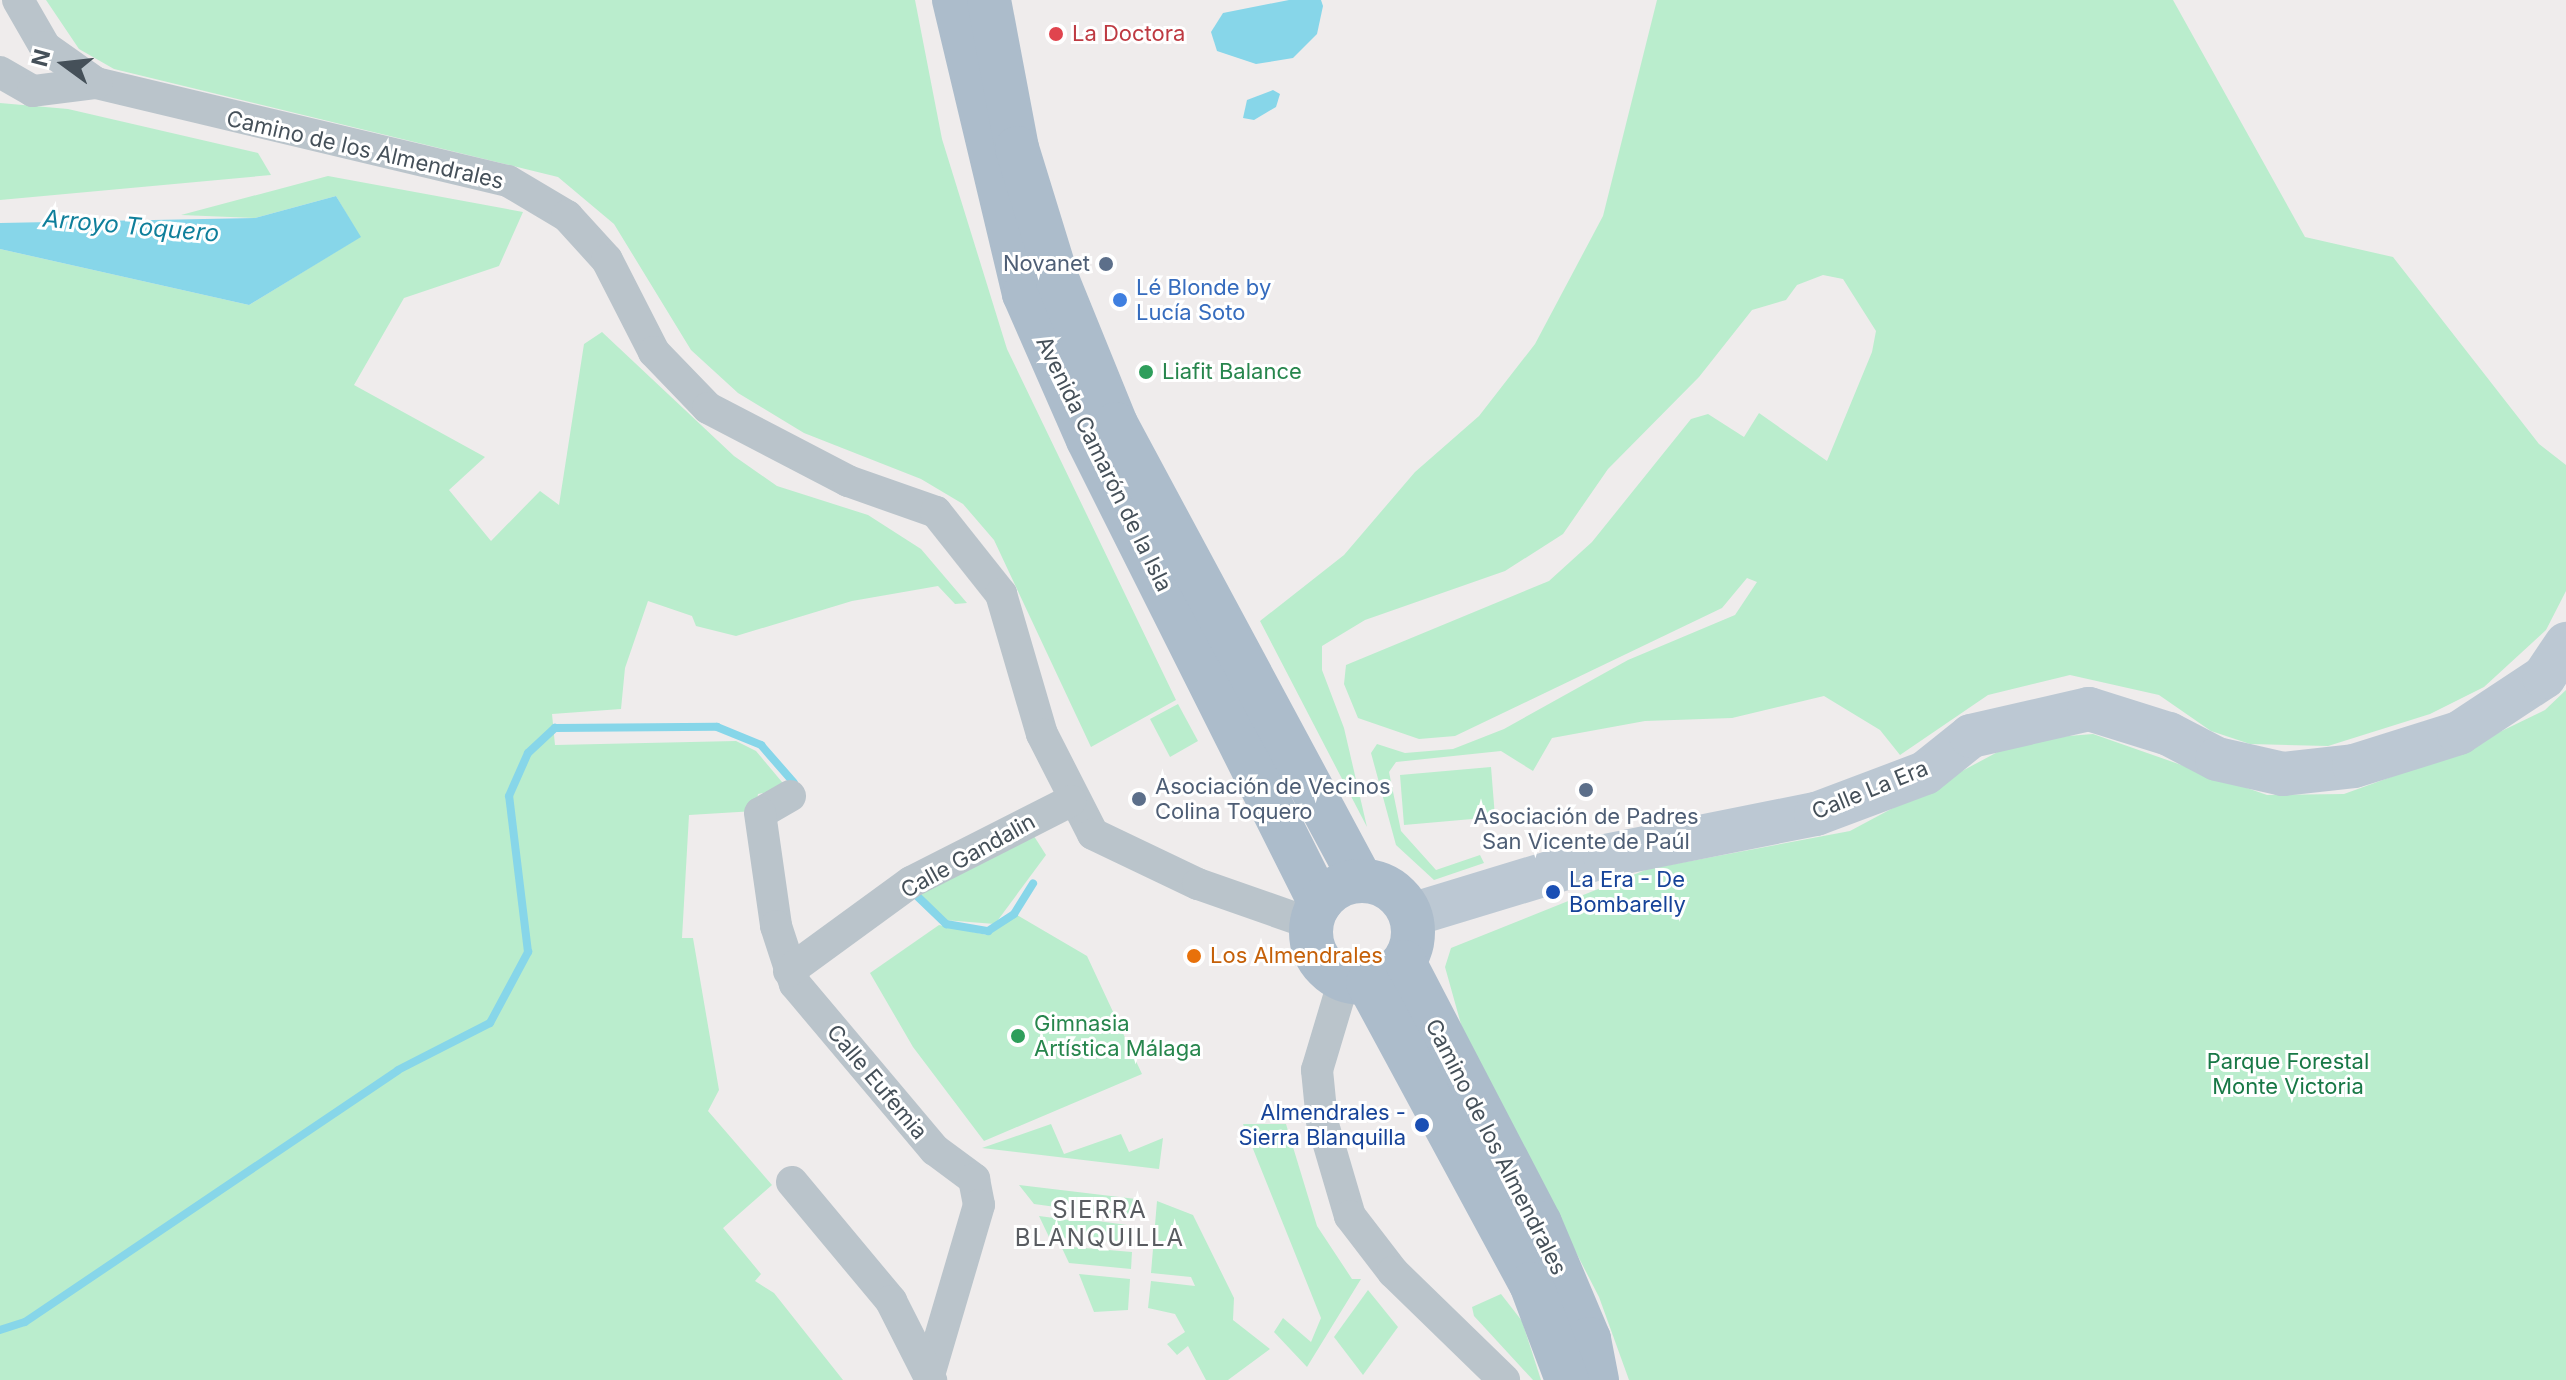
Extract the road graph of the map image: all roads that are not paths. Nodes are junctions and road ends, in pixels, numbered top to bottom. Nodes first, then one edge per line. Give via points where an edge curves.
1 (18, 0) edge
2 (954, 0) edge
3 (989, 0) edge
4 (0, 72) edge
5 (96, 83) junction
6 (2566, 644) edge
7 (790, 796) dead end
8 (1071, 801) junction
9 (1361, 880) junction
10 (1316, 913) junction
11 (1411, 915) junction
12 (789, 971) junction
13 (1372, 975) junction
14 (792, 1182) dead end
15 (930, 1375) edge
16 (1504, 1380) edge
17 (1567, 1380) edge
18 (1597, 1380) edge

1 - 5 street, Camino de los Almendrales via 45,47
2 - 10 main road, Avenida Camarón de la Isla via 1024,294 1088,440
3 - 9 main road, Avenida Camarón de la Isla via 1021,163 1058,281 1116,424
4 - 5 street via 33,91
5 - 8 street, Camino de los Almendrales via 508,181 567,216 607,260 654,352 708,408 848,481 936,512 1001,594 1042,734
6 - 11 main road, Calle La Era via 2544,677 2459,733 2354,766 2283,774 2217,759 2169,734 2089,709 1971,736 1925,773 1816,814 1605,856
7 - 12 street, Calle Eufemia via 760,813
8 - 10 street, Camino de los Almendrales via 1104,845
8 - 12 street, Calle Gandalin via 911,882
9 - 10 main road
9 - 11 main road via 1399,895
10 - 13 main road via 1316,954
11 - 13 main road
12 - 15 street, Calle Eufemia via 935,1150 974,1179 979,1205
13 - 16 street via 1317,1070 1322,1121 1350,1216 1393,1272
13 - 17 main road, Camino de los Almendrales via 1531,1284
13 - 18 main road, Camino de los Almendrales via 1540,1223 1589,1339
14 - 15 street via 891,1301

